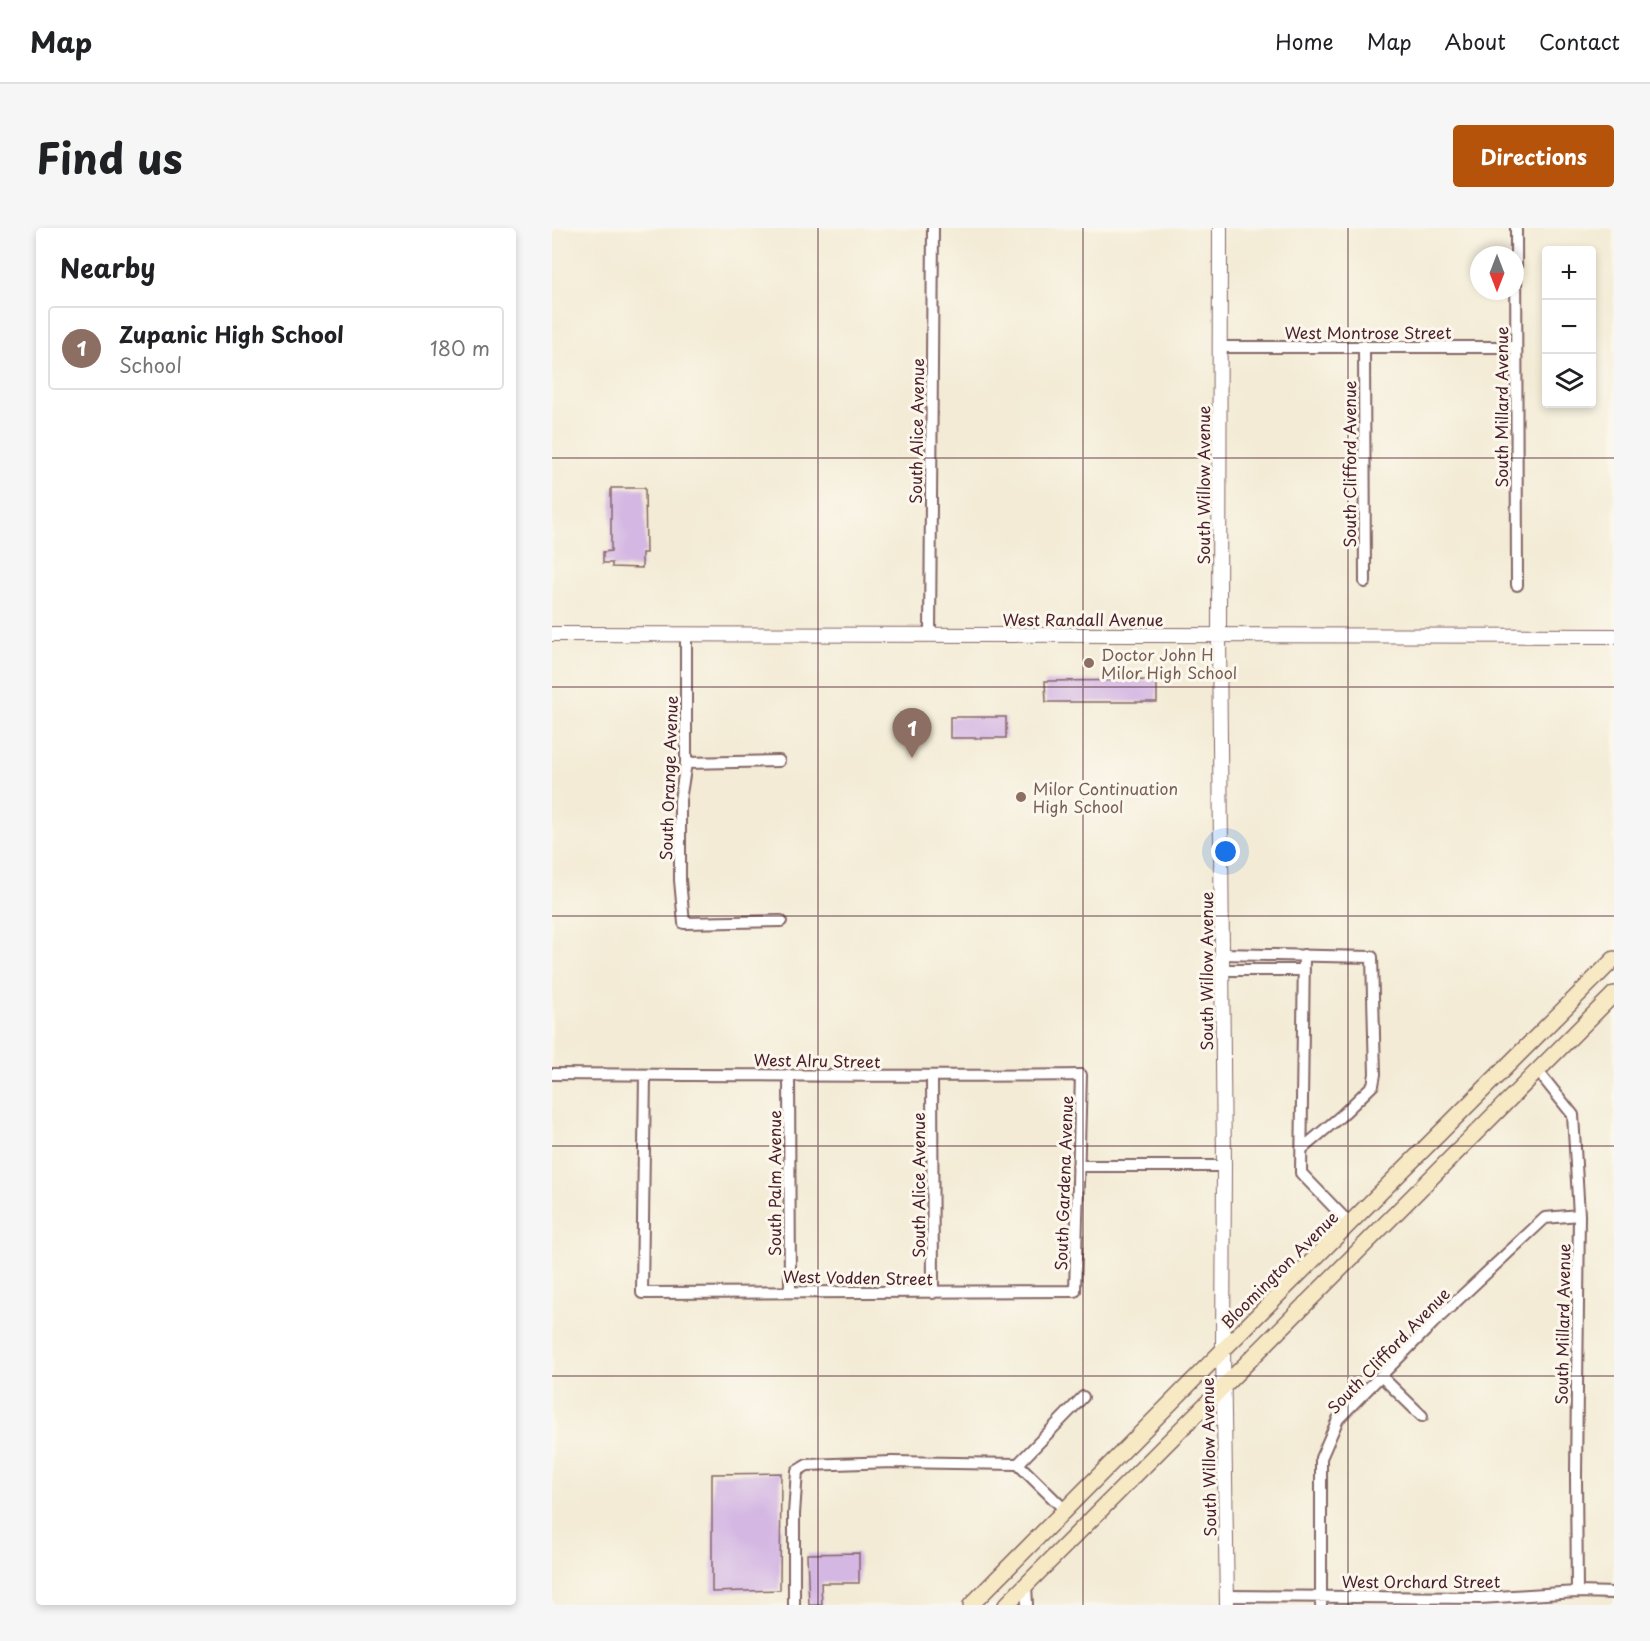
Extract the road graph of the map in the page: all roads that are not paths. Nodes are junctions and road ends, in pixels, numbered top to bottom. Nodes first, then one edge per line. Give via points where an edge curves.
1 (933, 228) edge
2 (1220, 228) edge
3 (1516, 228) edge
4 (1364, 346) junction
5 (1219, 347) junction
6 (1516, 347) junction
7 (1365, 582) dead end
8 (1517, 585) dead end
9 (552, 634) edge
10 (686, 635) junction
11 (930, 635) junction
12 (1219, 636) junction
13 (1614, 636) edge
14 (779, 761) dead end
15 (687, 763) junction
16 (781, 921) dead end
17 (1222, 954) junction
18 (1304, 955) junction
19 (1614, 959) edge
20 (1222, 970) junction
21 (1304, 970) junction
22 (1614, 994) edge
23 (1537, 1070) junction
24 (552, 1074) edge
25 (645, 1075) junction
26 (789, 1075) junction
27 (1081, 1075) joint
28 (932, 1077) junction
29 (1303, 1148) junction
30 (1078, 1166) junction
31 (1224, 1166) junction
32 (1579, 1215) junction
33 (1350, 1224) junction
34 (790, 1291) junction
35 (1075, 1291) joint
36 (933, 1293) junction
37 (1222, 1350) junction
38 (1381, 1376) junction
39 (1223, 1389) junction
40 (1083, 1397) dead end
41 (1422, 1416) dead end
42 (1018, 1464) junction
43 (1065, 1510) junction
44 (1026, 1585) junction
45 (1577, 1592) junction
46 (1614, 1593) edge
47 (1227, 1600) edge
48 (1321, 1600) edge
49 (1481, 1601) edge
50 (794, 1605) edge
51 (971, 1605) edge
52 (1006, 1605) edge
53 (1026, 1605) edge

1 - 11 street, South Alice Avenue
2 - 5 street, South Willow Avenue
3 - 6 street, South Millard Avenue
4 - 5 street, West Montrose Street
4 - 6 street, West Montrose Street
4 - 7 street, South Clifford Avenue
5 - 12 street, South Willow Avenue
6 - 8 street, South Millard Avenue
9 - 10 street, West Randall Avenue
10 - 11 street, West Randall Avenue
10 - 15 street, South Orange Avenue
11 - 12 street, West Randall Avenue
12 - 13 street, West Randall Avenue
12 - 17 street, South Willow Avenue
14 - 15 street
15 - 16 street, South Orange Avenue via 680,800 684,923
17 - 18 street
17 - 20 street, South Willow Avenue
18 - 21 street
18 - 29 street via 1372,957 1375,1074 1373,1085
19 - 33 main road, Bloomington Avenue
20 - 21 street
20 - 31 street, South Willow Avenue
21 - 29 street
22 - 23 main road
23 - 32 street, South Millard Avenue via 1573,1115
23 - 39 main road
24 - 25 street, West Alru Street
25 - 26 street, West Alru Street
25 - 34 street, West Vodden Street via 642,1293
26 - 28 street, West Alru Street
26 - 34 street, South Palm Avenue
27 - 28 street, West Alru Street
27 - 30 street, South Gardena Avenue
28 - 36 street, South Alice Avenue
29 - 33 street via 1302,1173
30 - 31 street
30 - 35 street, South Gardena Avenue
31 - 37 street, South Willow Avenue
32 - 38 street, South Clifford Avenue via 1545,1218
32 - 45 street, South Millard Avenue
33 - 37 main road, Bloomington Avenue
34 - 36 street, West Vodden Street
35 - 36 street, West Vodden Street
37 - 39 street, South Willow Avenue
37 - 43 main road, Bloomington Avenue
38 - 41 street
38 - 48 street, South Clifford Avenue via 1338,1419 1321,1458
39 - 44 main road
39 - 47 street, South Willow Avenue
40 - 42 street
42 - 43 street
42 - 50 street via 880,1462 807,1465 797,1471
43 - 51 main road, Bloomington Avenue
44 - 52 main road
44 - 53 street
45 - 46 street, West Orchard Street
45 - 49 street, West Orchard Street
47 - 48 street, West Orchard Street
48 - 49 street, West Orchard Street

